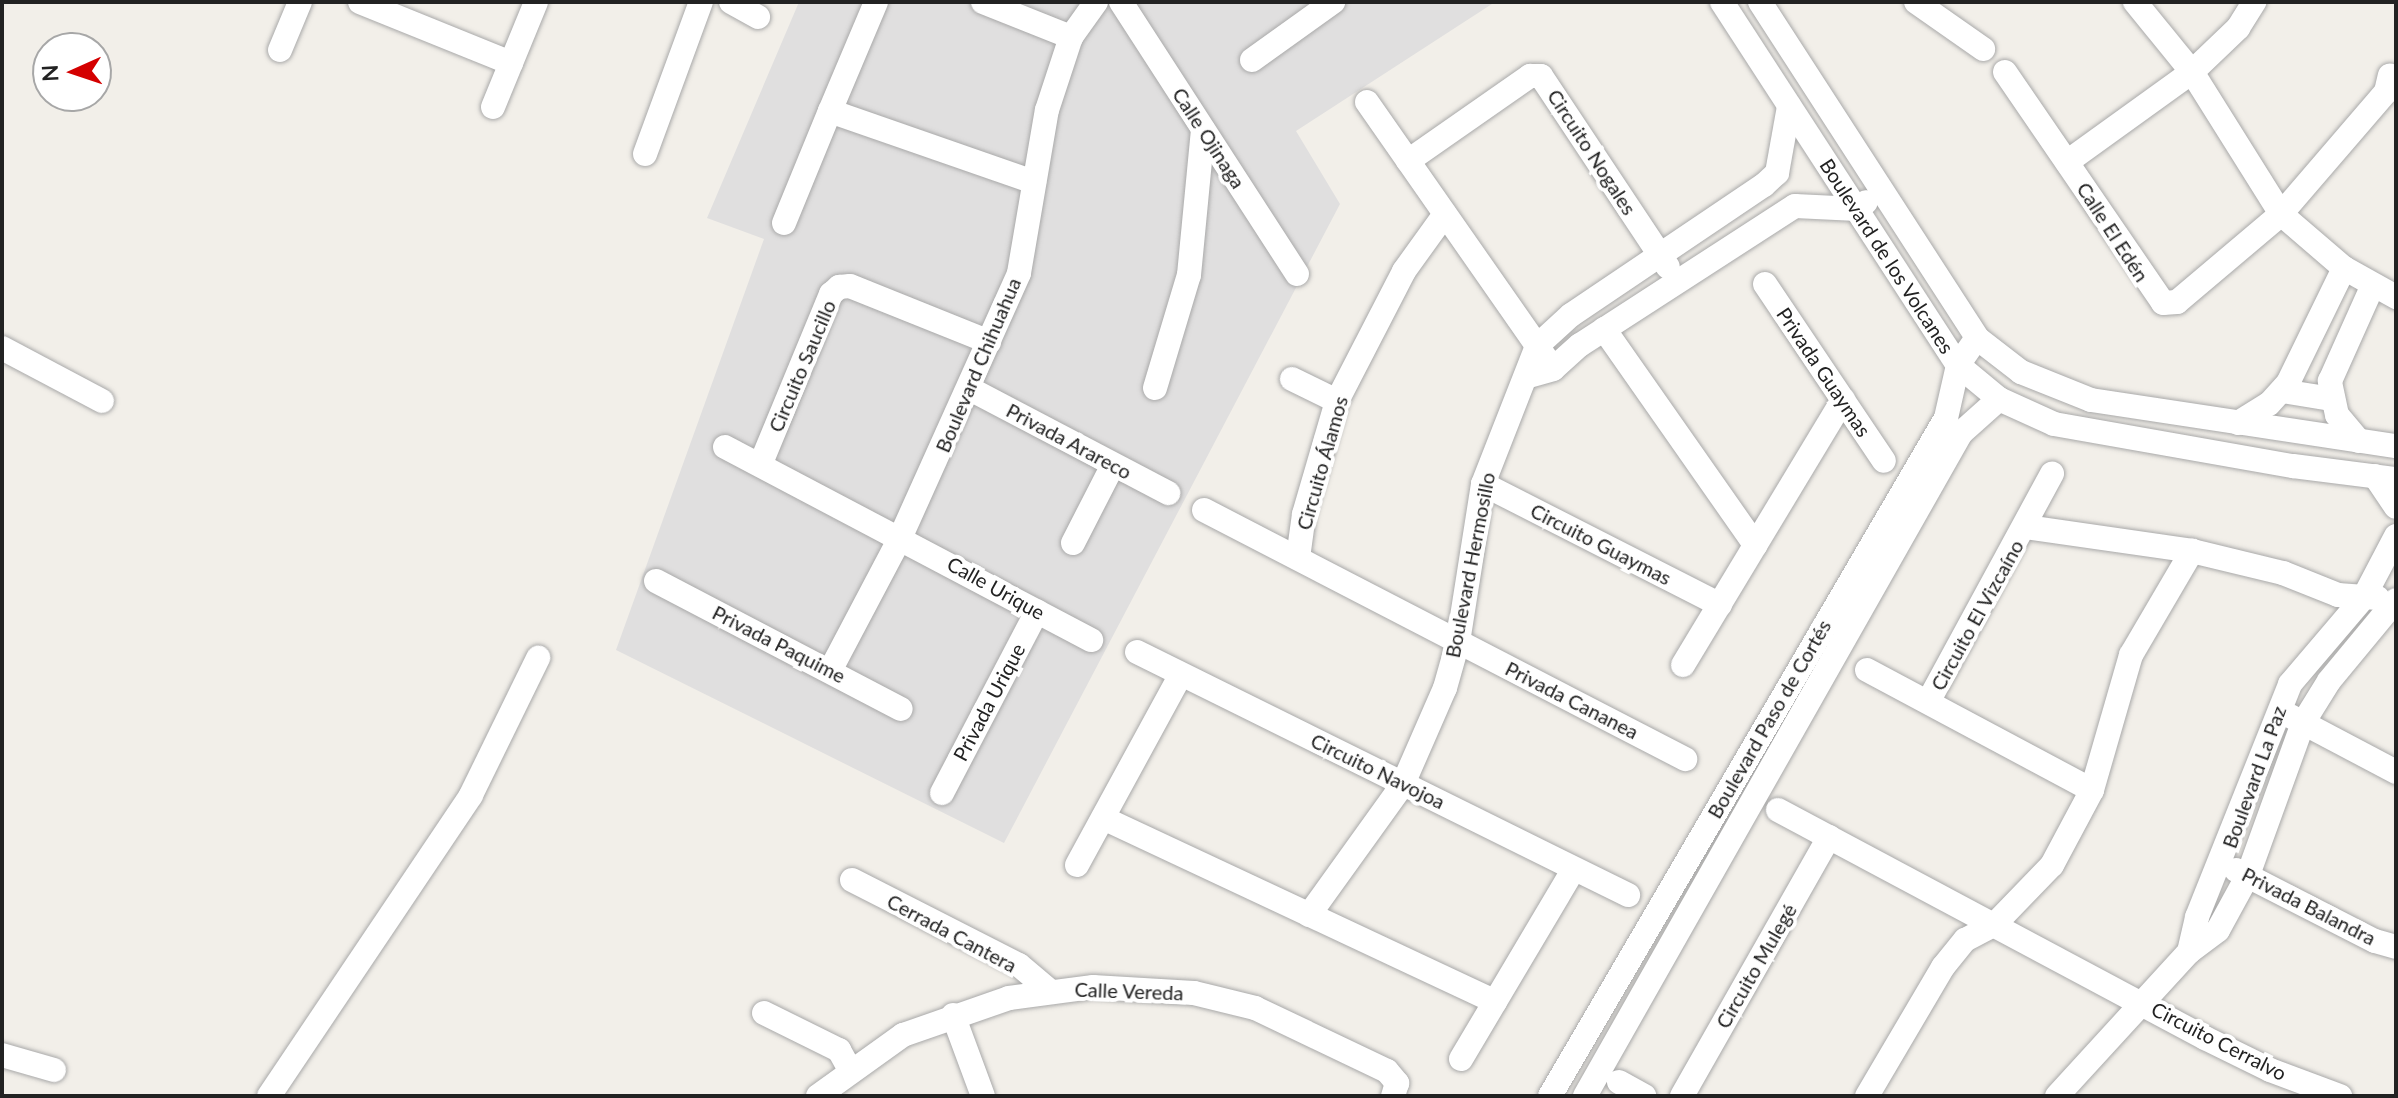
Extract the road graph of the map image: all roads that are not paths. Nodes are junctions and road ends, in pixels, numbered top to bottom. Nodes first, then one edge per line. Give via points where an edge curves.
1 (300, 2) edge
2 (360, 2) edge
3 (536, 2) edge
4 (701, 2) edge
5 (731, 2) edge
6 (876, 2) edge
7 (983, 2) edge
8 (1096, 2) edge
9 (1121, 2) edge
10 (1333, 2) edge
11 (1722, 2) edge
12 (1760, 2) edge
13 (2135, 2) edge
14 (2254, 2) edge
15 (1927, 5) edge
16 (758, 17) dead end
17 (1071, 37) junction
18 (1983, 49) dead end
19 (280, 50) dead end
20 (1252, 60) dead end
21 (511, 63) junction
22 (2005, 72) dead end
23 (2192, 72) junction
24 (2390, 75) dead end
25 (1367, 102) dead end
26 (1789, 106) junction
27 (493, 107) dead end
28 (830, 111) junction
29 (1203, 130) junction
30 (645, 154) dead end
31 (1408, 161) junction
32 (2067, 162) junction
33 (1777, 173) junction
34 (1034, 182) junction
35 (1882, 190) junction
36 (1795, 206) junction
37 (1857, 209) junction
38 (1445, 214) junction
39 (2281, 214) junction
40 (784, 223) dead end
41 (1658, 254) junction
42 (2344, 268) junction
43 (1297, 274) dead end
44 (1678, 281) junction
45 (1765, 284) dead end
46 (2372, 287) junction
47 (2396, 297) edge
48 (1604, 329) junction
49 (1977, 338) junction
50 (989, 342) junction
51 (1537, 346) junction
52 (2, 348) edge
53 (1958, 365) junction
54 (1541, 372) junction
55 (1292, 379) dead end
56 (1155, 388) dead end
57 (970, 389) junction
58 (2282, 391) junction
59 (1999, 399) junction
60 (2332, 399) junction
61 (1843, 400) junction
62 (102, 401) dead end
63 (1337, 401) junction
64 (2238, 423) junction
65 (2359, 441) junction
66 (2396, 446) edge
67 (725, 447) dead end
68 (1884, 461) dead end
69 (761, 463) junction
70 (1113, 465) junction
71 (2052, 474) dead end
72 (2386, 477) edge
73 (1483, 484) junction
74 (1168, 493) dead end
75 (2396, 507) edge
76 (1204, 510) dead end
77 (2026, 527) junction
78 (901, 536) junction
79 (2396, 536) edge
80 (1073, 543) dead end
81 (1755, 545) junction
82 (2192, 551) junction
83 (1298, 558) junction
84 (656, 581) dead end
85 (2364, 597) junction
86 (2396, 600) edge
87 (1720, 605) junction
88 (1037, 611) junction
89 (1091, 640) dead end
90 (1458, 642) junction
91 (1137, 652) dead end
92 (538, 658) dead end
93 (1683, 665) dead end
94 (831, 669) junction
95 (1867, 670) dead end
96 (1181, 674) junction
97 (1928, 702) junction
98 (901, 709) dead end
99 (2278, 709) junction
100 (2303, 723) junction
101 (1685, 759) dead end
102 (2396, 772) edge
103 (1403, 784) junction
104 (2092, 790) junction
105 (942, 793) dead end
106 (1723, 797) junction
107 (1778, 810) dead end
108 (1748, 811) junction
109 (1103, 818) junction
110 (1829, 837) junction
111 (2223, 863) junction
112 (1077, 865) dead end
113 (1574, 869) junction
114 (2248, 875) junction
115 (852, 880) dead end
116 (1628, 895) dead end
117 (1309, 915) junction
118 (1995, 924) junction
119 (2396, 947) edge
120 (2189, 952) junction
121 (1049, 990) junction
122 (1495, 1002) junction
123 (2142, 1002) junction
124 (764, 1013) dead end
125 (953, 1015) junction
126 (2, 1055) edge
127 (1461, 1059) dead end
128 (54, 1070) dead end
129 (850, 1070) junction
130 (1619, 1082) dead end
131 (1395, 1090) edge
132 (269, 1096) edge
133 (818, 1096) edge
134 (983, 1096) edge
135 (1550, 1096) edge
136 (1585, 1096) edge
137 (1644, 1096) edge
138 (1682, 1096) edge
139 (1867, 1096) edge
140 (2057, 1096) edge
141 (2340, 1096) edge

1 - 19 street
2 - 21 street
3 - 21 street
4 - 30 street
5 - 16 street
6 - 28 street
7 - 17 street
8 - 17 street, Boulevard Chihuahua
9 - 29 street, Calle Ojinaga
10 - 20 street
11 - 26 street, Boulevard de los Volcanes
12 - 35 street, Boulevard de los Volcanes
13 - 23 street
14 - 23 street, Calle El Edén via 2238,28
15 - 18 street
17 - 34 street, Boulevard Chihuahua via 1047,110
21 - 27 street
22 - 32 street
23 - 32 street, Calle El Edén
23 - 39 street
24 - 39 street via 2386,92
25 - 31 street
26 - 33 street
26 - 37 street, Boulevard de los Volcanes
28 - 34 street
28 - 40 street
29 - 43 street, Calle Ojinaga
29 - 56 street via 1189,275
31 - 38 street
31 - 41 street, Circuito Nogales via 1530,76 1541,76
32 - 39 street, Calle El Edén via 2163,303 2177,302
33 - 36 street
33 - 41 street
34 - 50 street, Boulevard Chihuahua via 1019,273
35 - 37 street
35 - 49 street, Boulevard de los Volcanes
36 - 37 street
36 - 44 street, Boulevard Hermosillo
37 - 53 street, Boulevard de los Volcanes
38 - 51 street
38 - 63 street, Circuito Álamos via 1404,271
39 - 42 street
41 - 44 street, Circuito Nogales
41 - 51 street via 1571,315
42 - 46 street
42 - 58 street
44 - 48 street, Boulevard Hermosillo
45 - 61 street, Privada Guaymas
46 - 47 street
46 - 60 street via 2334,369
48 - 54 street, Boulevard Hermosillo
48 - 81 street
49 - 53 street, Boulevard Paso de Cortés
49 - 64 street, Boulevard de los Volcanes via 2053,389
50 - 57 street, Boulevard Chihuahua
50 - 69 street, Circuito Saucillo via 850,286 839,287 831,294
51 - 54 street, Boulevard Hermosillo
52 - 62 street
53 - 59 street, Boulevard de los Volcanes
53 - 106 street, Boulevard Paso de Cortés via 1946,418
54 - 73 street, Boulevard Hermosillo via 1499,434
55 - 63 street
57 - 70 street, Privada Arareco
57 - 78 street, Boulevard Chihuahua
58 - 60 street
58 - 64 street
59 - 72 street, Boulevard de los Volcanes via 2054,424
59 - 108 street, Boulevard Paso de Cortés via 1961,433
60 - 65 street
61 - 68 street, Privada Guaymas
61 - 81 street
63 - 83 street, Circuito Álamos via 1304,514
64 - 65 street, Boulevard de los Volcanes
65 - 66 street, Boulevard de los Volcanes
67 - 69 street
69 - 78 street
70 - 74 street, Privada Arareco
70 - 80 street
71 - 77 street, Circuito El Vizcaíno
72 - 75 street
73 - 87 street, Circuito Guaymas
73 - 90 street, Boulevard Hermosillo
76 - 83 street
77 - 82 street, Circuito El Vizcaíno
77 - 97 street, Circuito El Vizcaíno
78 - 88 street, Calle Urique
78 - 94 street, Boulevard Chihuahua
79 - 85 street, Boulevard La Paz
81 - 87 street
82 - 85 street, Circuito El Vizcaíno via 2283,573 2338,595
82 - 104 street via 2131,655
83 - 90 street, Circuito Álamos
84 - 94 street, Privada Paquime
85 - 86 street, Circuito El Vizcaíno
85 - 99 street, Boulevard La Paz via 2290,684
86 - 100 street, Boulevard La Paz via 2329,681
87 - 93 street
88 - 89 street, Calle Urique
88 - 105 street, Privada Urique
90 - 101 street, Privada Cananea
90 - 103 street, Boulevard Hermosillo via 1445,688
91 - 96 street, Circuito Navojoa
92 - 132 street via 471,795
94 - 98 street, Privada Paquime
95 - 97 street, Circuito El Vizcaíno
96 - 103 street, Circuito Navojoa
96 - 109 street
97 - 104 street, Circuito El Vizcaíno
99 - 100 street
99 - 111 street, Boulevard La Paz
100 - 102 street
100 - 114 street, Boulevard La Paz
103 - 113 street, Circuito Navojoa
103 - 117 street, Boulevard Hermosillo
104 - 118 street via 2052,865
106 - 108 street
106 - 135 street, Boulevard Paso de Cortés
107 - 110 street
108 - 136 street, Boulevard Paso de Cortés
109 - 112 street
109 - 117 street
110 - 118 street
110 - 138 street, Circuito Mulegé
111 - 114 street, Privada Balandra
111 - 120 street, Boulevard La Paz via 2197,917
113 - 116 street, Circuito Navojoa
113 - 122 street
114 - 119 street, Privada Balandra
114 - 120 street, Boulevard La Paz via 2218,930
115 - 121 street, Cerrada Cantera via 1019,965
117 - 122 street
118 - 123 street
118 - 139 street via 1965,940 1943,967
120 - 123 street, Boulevard La Paz
121 - 125 street, Calle Vereda
121 - 131 street, Calle Vereda via 1148,988 1255,1008 1387,1071
122 - 127 street
123 - 140 street, Boulevard La Paz
123 - 141 street, Circuito Cerralvo via 2270,1070
124 - 129 street via 839,1050
125 - 129 street, Calle Vereda via 903,1035
125 - 134 street
126 - 128 street
129 - 133 street, Calle Vereda
130 - 137 street

